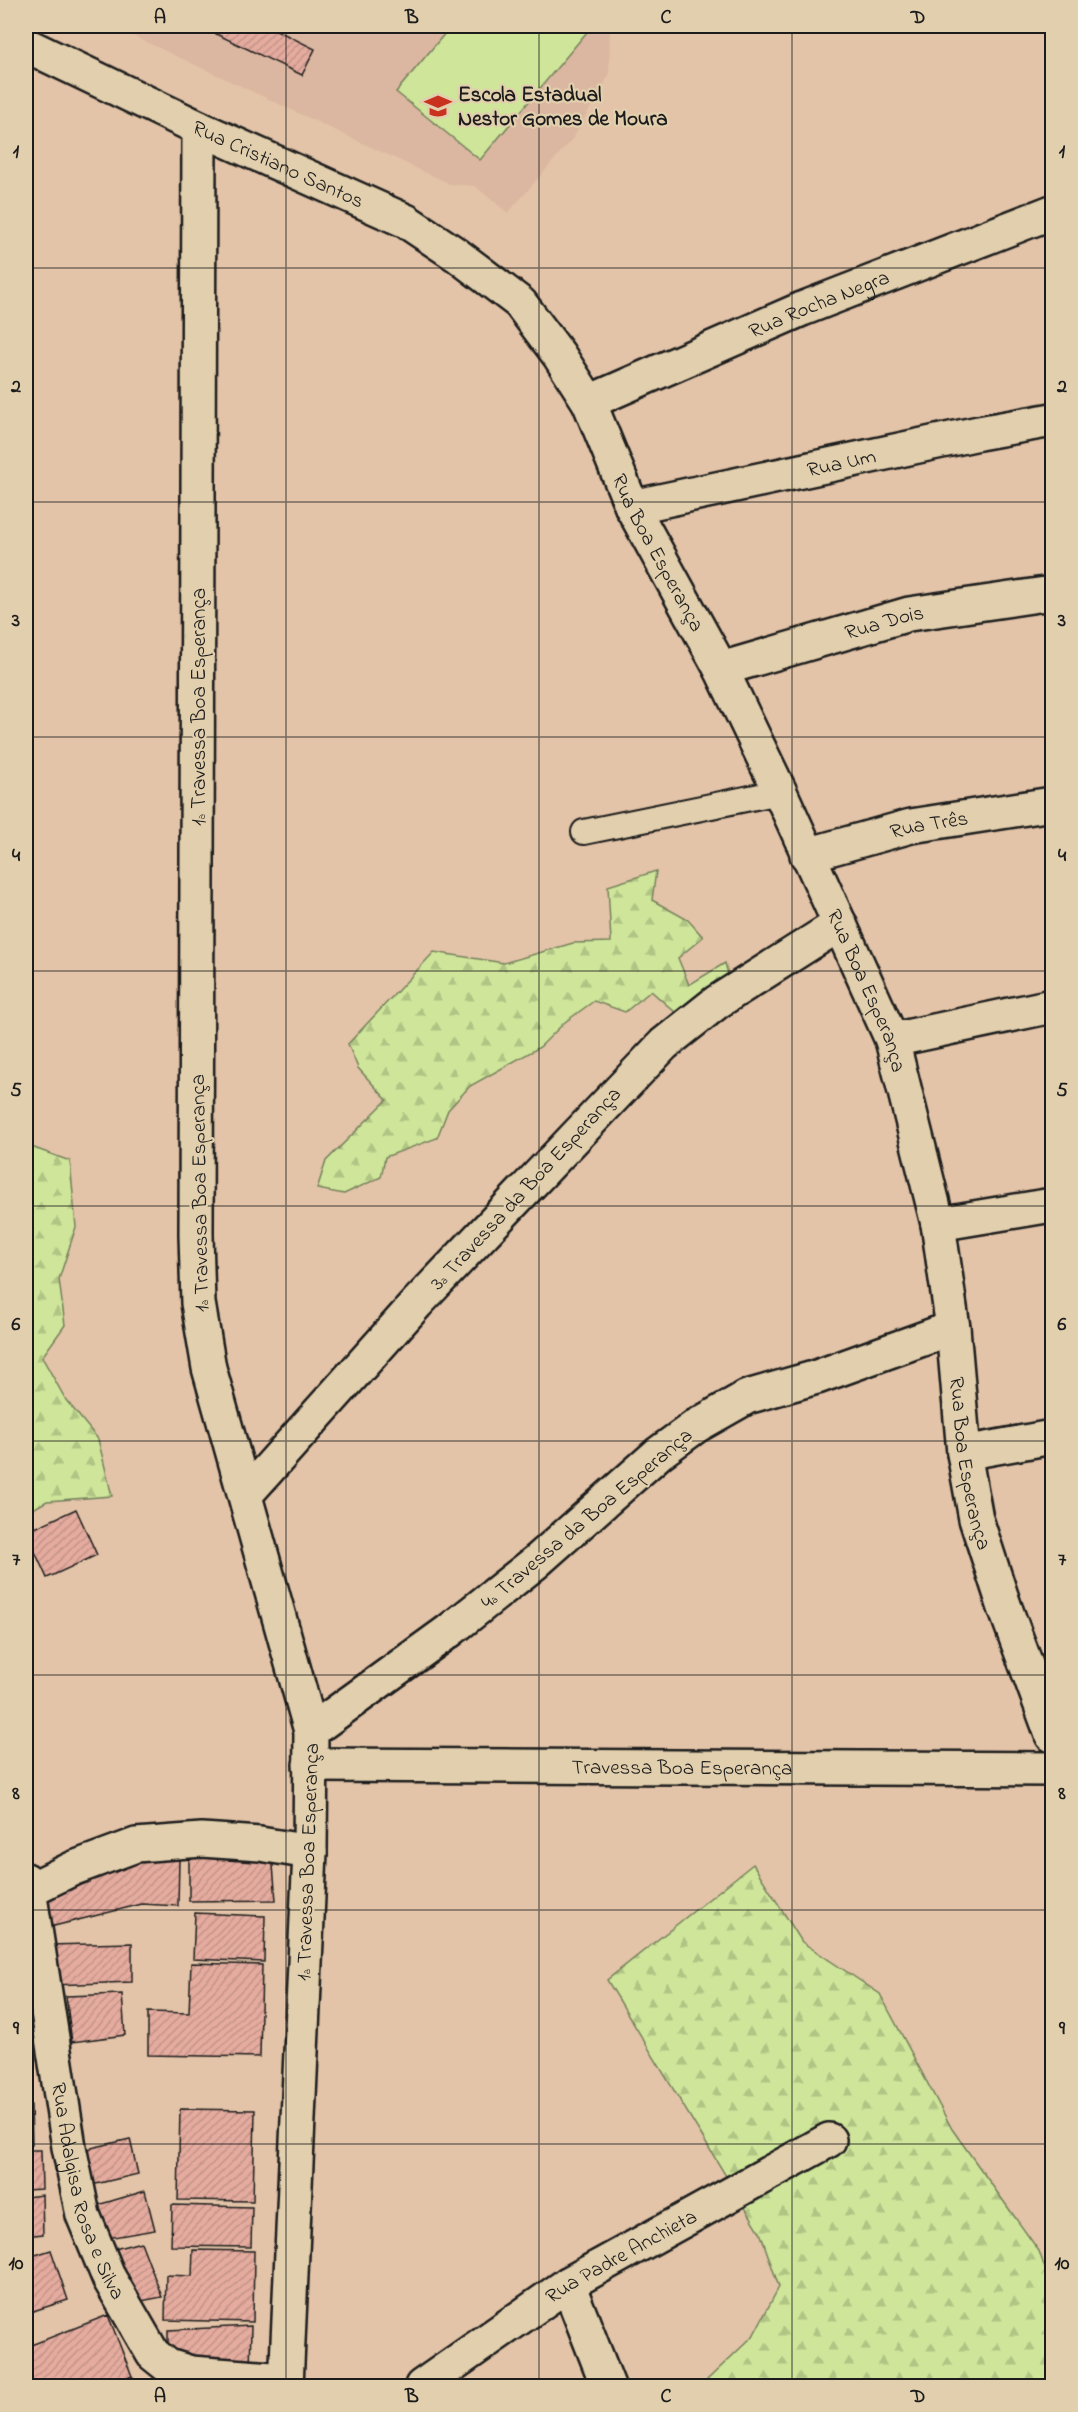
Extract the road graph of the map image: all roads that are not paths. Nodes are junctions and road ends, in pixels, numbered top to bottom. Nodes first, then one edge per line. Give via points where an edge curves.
1 (26, 45) edge
2 (199, 128) junction
3 (1053, 212) edge
4 (520, 303) joint
5 (589, 402) junction
6 (1053, 420) edge
7 (632, 507) junction
8 (1053, 593) edge
9 (721, 669) junction
10 (780, 792) junction
11 (1053, 804) edge
12 (584, 832) dead end
13 (807, 855) junction
14 (840, 924) junction
15 (1053, 1006) edge
16 (892, 1040) junction
17 (1053, 1206) edge
18 (938, 1224) junction
19 (953, 1328) junction
20 (1053, 1437) edge
21 (964, 1453) junction
22 (246, 1494) junction
23 (311, 1731) junction
24 (1053, 1735) edge
25 (310, 1765) junction
26 (1053, 1769) edge
27 (310, 1852) junction
28 (27, 1885) edge
29 (829, 2140) dead end
30 (568, 2284) junction
31 (286, 2383) edge
32 (422, 2386) edge
33 (608, 2386) edge

1 - 2 street, Rua Cristiano Santos
2 - 4 street, Rua Cristiano Santos via 406,221
2 - 22 street, 1ª Travessa Boa Esperança via 198,1303 209,1368
3 - 5 street, Rua Rocha Negra via 802,309
4 - 5 street, Rua Boa Esperança
5 - 7 street, Rua Boa Esperança
6 - 7 street, Rua Um
7 - 9 street, Rua Boa Esperança
8 - 9 street, Rua Dois via 909,614
9 - 10 street, Rua Boa Esperança
10 - 12 lane
10 - 13 street, Rua Boa Esperança
11 - 13 street, Rua Três via 911,826
13 - 14 street, Rua Boa Esperança
14 - 16 street, Rua Boa Esperança
14 - 22 street, 3ª Travessa da Boa Esperança via 717,1002 664,1044 417,1303
15 - 16 street
16 - 18 street, Rua Boa Esperança
17 - 18 street
18 - 19 street, Rua Boa Esperança
19 - 21 street, Rua Boa Esperança
19 - 23 street, 4ª Travessa da Boa Esperança via 817,1377 747,1397 696,1426 449,1631
20 - 21 street
21 - 24 street, Rua Boa Esperança via 976,1519
22 - 23 street, 1ª Travessa Boa Esperança
23 - 25 street, 1ª Travessa Boa Esperança
25 - 26 street, Travessa Boa Esperança
25 - 27 street, 1ª Travessa Boa Esperança
27 - 28 street via 202,1840 136,1845
27 - 31 street, 1ª Travessa Boa Esperança
28 - 31 street, Rua Adalgisa Rosa e Silva via 83,2215 109,2278 153,2354 168,2366 191,2373
29 - 30 street, Rua Padre Anchieta
30 - 32 street, Rua Padre Anchieta
30 - 33 street

